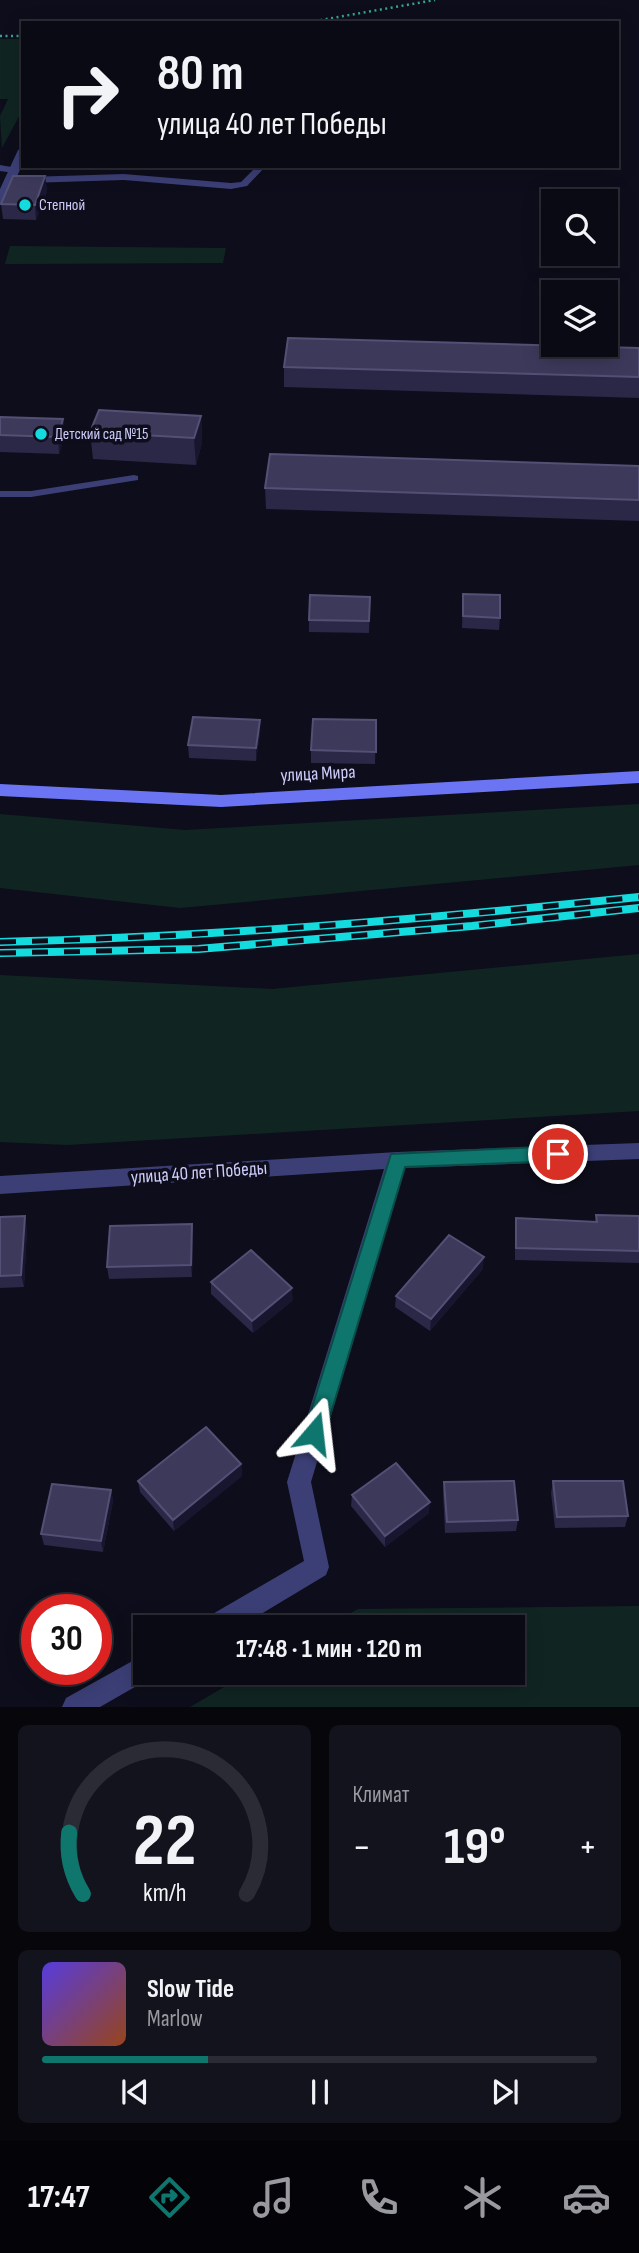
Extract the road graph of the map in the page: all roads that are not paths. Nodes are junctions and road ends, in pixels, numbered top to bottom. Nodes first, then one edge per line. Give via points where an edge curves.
1 (21, 154) edge
2 (0, 168) edge
3 (260, 168) edge
4 (14, 170) junction
5 (8, 181) junction
6 (0, 201) edge
7 (134, 478) dead end
8 (0, 494) edge
9 (639, 776) edge
10 (0, 790) edge
11 (639, 1151) edge
12 (397, 1160) junction
13 (0, 1185) edge
14 (235, 1615) edge
15 (133, 1674) edge
16 (75, 1707) edge

1 - 4 street
2 - 4 lane
3 - 5 lane via 244,184 231,186 124,177
4 - 5 street
5 - 6 street
7 - 8 lane via 32,494
9 - 10 street, улица Мира via 221,801
11 - 12 street, улица 40 лет Победы
12 - 13 street, улица 40 лет Победы
12 - 14 street via 299,1482 317,1567
15 - 16 street

